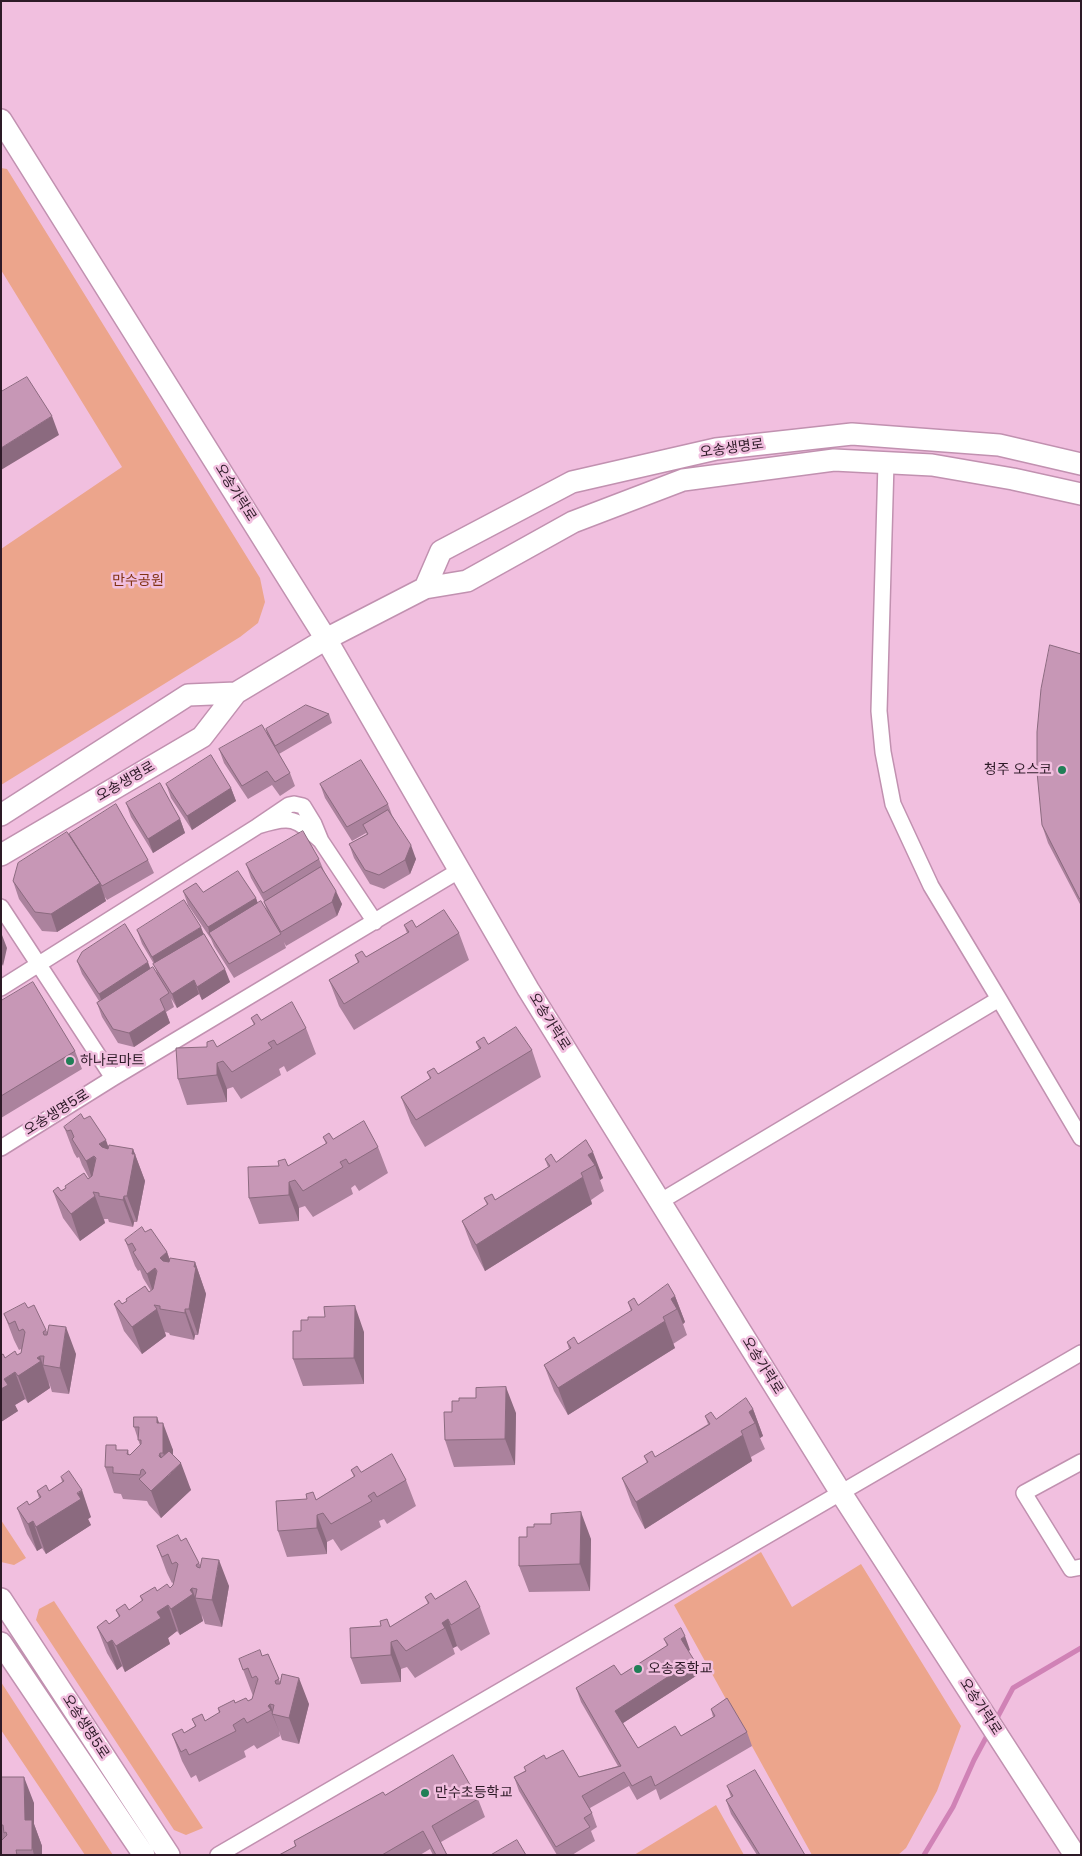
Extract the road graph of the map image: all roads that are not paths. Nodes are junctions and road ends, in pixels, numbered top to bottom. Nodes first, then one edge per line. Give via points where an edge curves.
1 (4, 130) edge
2 (886, 463) junction
3 (1081, 464) edge
4 (1081, 494) edge
5 (425, 588) junction
6 (326, 639) junction
7 (236, 693) junction
8 (1, 815) edge
9 (1, 855) edge
10 (460, 870) junction
11 (1, 907) edge
12 (375, 922) junction
13 (40, 965) junction
14 (1, 988) edge
15 (999, 999) junction
16 (113, 1078) junction
17 (1081, 1138) edge
18 (1, 1148) edge
19 (661, 1201) junction
20 (1081, 1353) edge
21 (1081, 1462) edge
22 (841, 1493) junction
23 (1081, 1567) edge
24 (1, 1599) edge
25 (1, 1643) edge
26 (144, 1855) edge
27 (169, 1855) edge
28 (218, 1855) edge
29 (1074, 1855) edge

1 - 6 street, 오송가락로
2 - 4 street, 오송생명로 via 932,466
2 - 5 street, 오송생명로 via 834,460 683,480 573,522 467,581
2 - 15 street via 879,711 882,752 893,804 931,886
3 - 5 street, 오송생명로 via 1000,445 852,434 716,449 572,482 441,551
5 - 6 street, 오송생명로
6 - 7 street, 오송생명로
6 - 10 street, 오송가락로
7 - 8 street, 오송생명로 via 188,695
7 - 9 street, 오송생명로 via 202,737
10 - 12 street
10 - 19 street, 오송가락로 via 528,989
11 - 13 street
12 - 13 street via 321,840 306,810 299,804 289,805
12 - 16 street
13 - 14 street
13 - 16 street
15 - 17 street
15 - 19 street
16 - 18 street, 오송생명5로
19 - 22 street, 오송가락로
20 - 22 street
21 - 23 street via 1024,1493 1071,1569
22 - 28 street
22 - 29 street, 오송가락로
24 - 27 street, 오송생명5로
25 - 26 street, 오송생명5로

